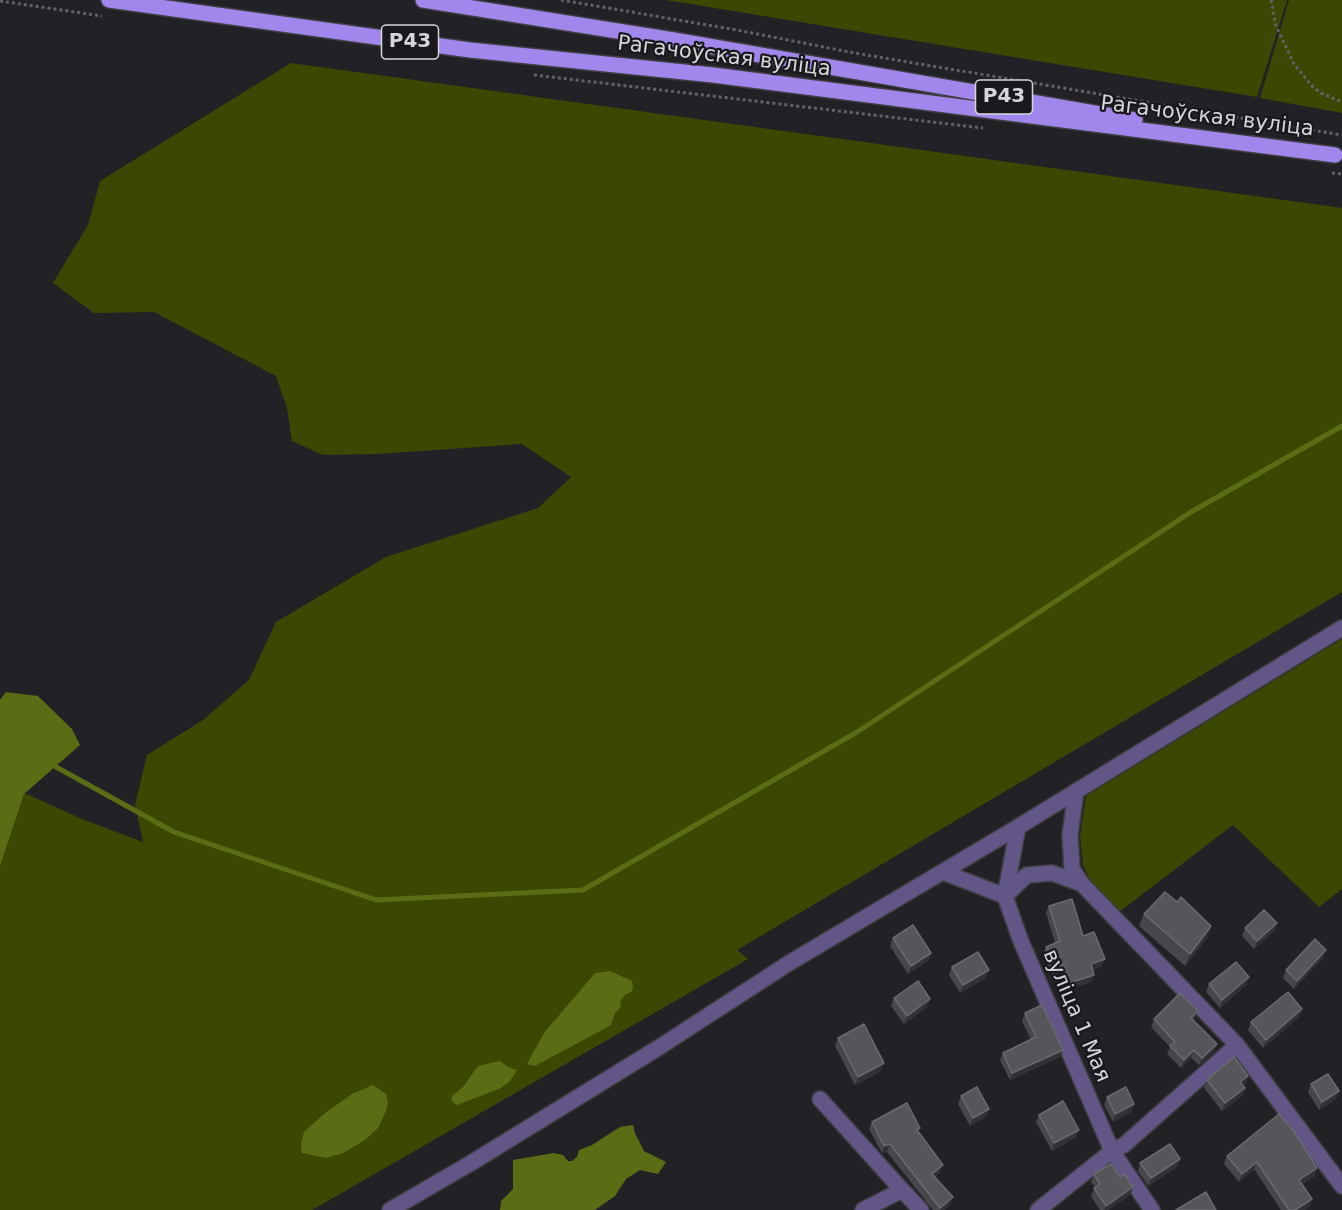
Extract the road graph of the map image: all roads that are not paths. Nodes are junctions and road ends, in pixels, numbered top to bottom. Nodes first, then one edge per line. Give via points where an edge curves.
1 (109, 0) edge
2 (423, 0) edge
3 (1338, 155) edge
4 (1342, 628) edge
5 (1076, 791) junction
6 (1018, 827) junction
7 (943, 872) junction
8 (1082, 884) junction
9 (1005, 896) junction
10 (1237, 1045) junction
11 (820, 1099) dead end
12 (1112, 1151) junction
13 (1342, 1186) edge
14 (902, 1190) junction
15 (390, 1210) edge
16 (863, 1210) edge
17 (921, 1210) edge
18 (1038, 1210) edge
19 (1152, 1210) edge

1 - 3 main road, Рагачоўская вуліца / Р43 via 470,50 712,75
2 - 3 main road, Рагачоўская вуліца / Р43
4 - 5 street
5 - 6 street
5 - 8 street via 1070,835 1072,869
6 - 7 street
6 - 9 street, вуліца 1 Мая
7 - 9 street
7 - 15 street
8 - 9 street via 1052,873 1027,875
8 - 10 street
9 - 12 street, вуліца 1 Мая
10 - 12 street via 1124,1145
10 - 13 street
11 - 14 street
12 - 18 street
12 - 19 street, вуліца 1 Мая
14 - 16 street
14 - 17 street

